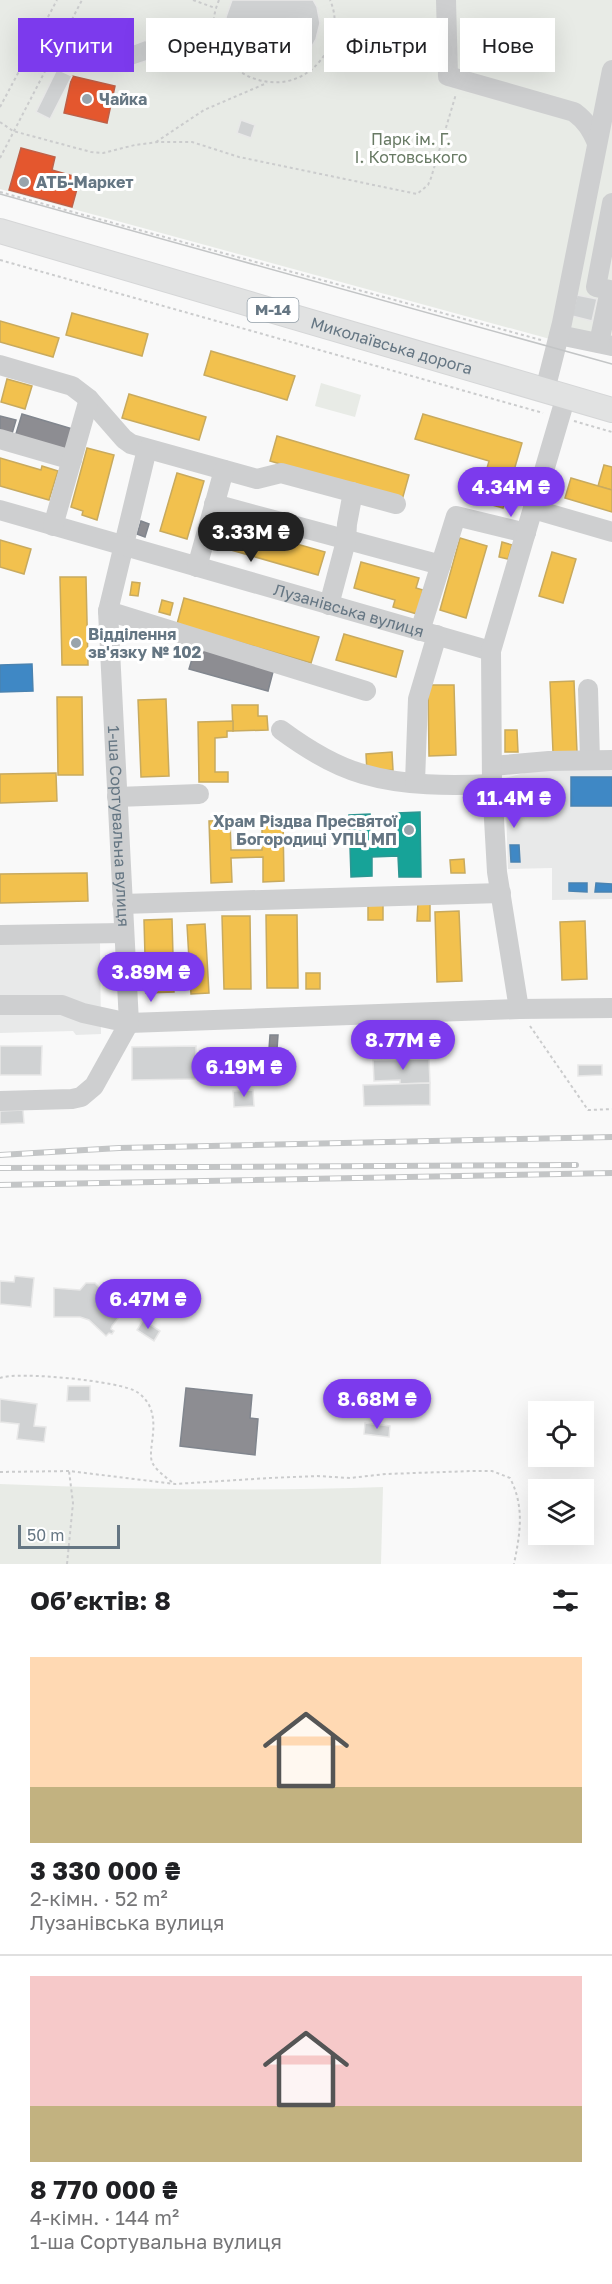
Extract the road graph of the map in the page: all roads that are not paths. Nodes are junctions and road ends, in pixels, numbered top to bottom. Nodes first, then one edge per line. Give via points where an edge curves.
1 (446, 0) edge
2 (612, 70) edge
3 (597, 143) junction
4 (612, 203) edge
5 (0, 231) edge
6 (558, 339) junction
7 (606, 345) edge
8 (0, 365) edge
9 (89, 399) junction
10 (557, 401) junction
11 (612, 410) edge
12 (0, 439) edge
13 (147, 448) junction
14 (72, 460) junction
15 (224, 470) junction
16 (353, 492) junction
17 (214, 504) junction
18 (396, 504) dead end
19 (533, 509) junction
20 (0, 510) edge
21 (53, 526) junction
22 (612, 532) edge
23 (526, 533) junction
24 (346, 541) junction
25 (122, 546) junction
26 (441, 565) junction
27 (196, 567) junction
28 (329, 604) junction
29 (108, 611) junction
30 (428, 633) junction
31 (491, 651) junction
32 (588, 689) dead end
33 (366, 691) dead end
34 (281, 730) dead end
35 (590, 760) junction
36 (612, 760) edge
37 (492, 775) junction
38 (415, 782) junction
39 (199, 794) dead end
40 (117, 797) junction
41 (501, 893) junction
42 (122, 904) junction
43 (123, 933) junction
44 (0, 935) edge
45 (0, 1005) edge
46 (612, 1008) edge
47 (519, 1009) junction
48 (129, 1023) junction
49 (0, 1101) edge

1 - 3 street via 455,78 573,112 591,128
2 - 3 street
3 - 6 street
4 - 7 street via 596,287 610,290
5 - 10 main road, Миколаївська дорога / М-14
6 - 7 street
6 - 10 street
8 - 9 street via 63,382
9 - 13 street via 124,439
9 - 14 street
10 - 11 main road, Миколаївська дорога / М-14
10 - 19 street
12 - 14 street
13 - 15 street
13 - 25 street, 1-ша Сортувальна вулиця
14 - 21 street
15 - 16 street via 257,479 281,473
15 - 17 street
16 - 18 street
16 - 24 street
17 - 24 street
17 - 27 street
19 - 22 street
19 - 23 street
20 - 21 street, Лузанівська вулиця
21 - 25 street, Лузанівська вулиця
23 - 26 street via 456,516
23 - 31 street
24 - 26 street
24 - 28 street
25 - 27 street, Лузанівська вулиця
25 - 29 street, 1-ша Сортувальна вулиця
26 - 30 street
27 - 28 street, Лузанівська вулиця
28 - 30 street, Лузанівська вулиця
29 - 33 street
29 - 40 street, 1-ша Сортувальна вулиця
30 - 31 street, Лузанівська вулиця
30 - 38 street via 418,699
31 - 37 street
32 - 35 street
34 - 38 street via 361,774
35 - 36 street
35 - 37 street
37 - 38 street via 453,786
37 - 41 street
39 - 40 street
40 - 42 street, 1-ша Сортувальна вулиця
41 - 42 street
41 - 47 street
42 - 43 street, 1-ша Сортувальна вулиця
43 - 44 street
43 - 48 street, 1-ша Сортувальна вулиця
45 - 48 street via 62,1005
46 - 47 street
47 - 48 street
48 - 49 street via 94,1086 81,1097

